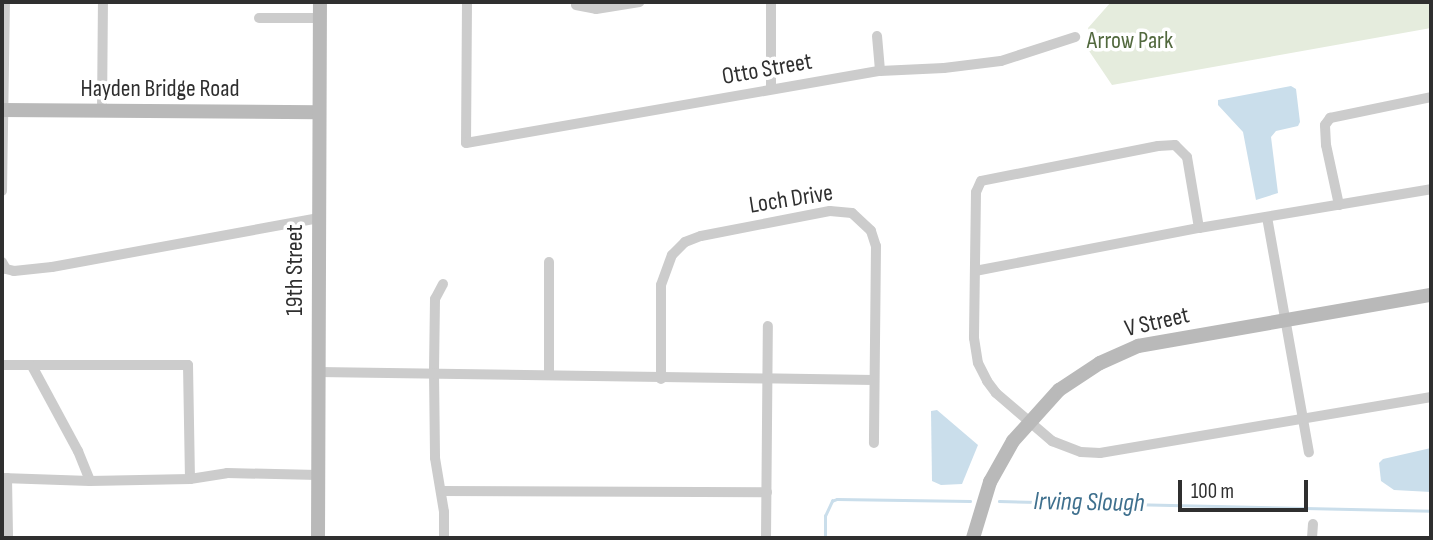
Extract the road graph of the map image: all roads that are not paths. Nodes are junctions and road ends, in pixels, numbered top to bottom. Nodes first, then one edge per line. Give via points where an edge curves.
1 (5, 2) edge
2 (103, 2) edge
3 (320, 2) edge
4 (467, 2) edge
5 (639, 2) edge
6 (771, 2) edge
7 (576, 5) dead end
8 (259, 18) dead end
9 (320, 18) junction
10 (877, 36) dead end
11 (1075, 37) dead end
12 (880, 71) junction
13 (771, 89) junction
14 (1431, 97) edge
15 (3, 110) edge
16 (102, 111) junction
17 (318, 112) junction
18 (1431, 189) edge
19 (2, 191) edge
20 (1339, 205) junction
21 (1267, 217) junction
22 (318, 218) junction
23 (1199, 228) junction
24 (549, 262) dead end
25 (4, 266) edge
26 (975, 271) junction
27 (443, 284) dead end
28 (1431, 295) edge
29 (1285, 320) junction
30 (768, 326) dead end
31 (2, 365) edge
32 (32, 366) junction
33 (318, 372) junction
34 (434, 373) junction
35 (549, 374) junction
36 (661, 379) junction
37 (768, 380) junction
38 (874, 380) junction
39 (1431, 397) edge
40 (1303, 419) junction
41 (1027, 421) junction
42 (874, 443) dead end
43 (1308, 452) dead end
44 (318, 475) junction
45 (4, 478) edge
46 (190, 479) junction
47 (90, 481) junction
48 (441, 491) junction
49 (766, 492) junction
50 (1313, 524) dead end
51 (8, 538) edge
52 (318, 538) edge
53 (444, 538) edge
54 (766, 538) edge
55 (975, 538) edge
56 (1312, 538) edge

1 - 15 street
2 - 16 street
3 - 9 street, 19th Street
4 - 13 street, Otto Street via 466,143
5 - 7 street via 596,9
6 - 13 street
8 - 9 street
9 - 17 street, 19th Street
10 - 12 street
11 - 12 street, Otto Street via 1001,61
12 - 13 street, Otto Street
14 - 20 street via 1329,118 1326,145
15 - 16 street, Hayden Bridge Road
15 - 19 street
16 - 17 street, Hayden Bridge Road
17 - 22 street, 19th Street
18 - 20 street
20 - 21 street
21 - 23 street
21 - 29 street
22 - 25 street via 52,268
22 - 33 street, 19th Street
23 - 26 street
23 - 26 street via 1187,157 1175,145 995,176 976,187
24 - 35 street
26 - 41 street via 978,363 996,393
27 - 34 street via 435,299
28 - 29 street, V Street
29 - 40 street
29 - 41 street, V Street via 1139,346 1076,377
30 - 37 street
31 - 32 street
32 - 46 street via 188,365
32 - 47 street
33 - 34 street
33 - 44 street, 19th Street
34 - 35 street
34 - 48 street via 435,458
35 - 36 street
36 - 37 street
36 - 38 street, Loch Drive via 661,285 672,255 685,242 840,210 862,219 876,246
37 - 38 street
37 - 49 street
38 - 42 street, Loch Drive
39 - 40 street
40 - 41 street via 1100,453 1058,445
40 - 43 street
41 - 55 street, V Street via 990,482
44 - 46 street via 227,473
44 - 52 street, 19th Street
45 - 47 street
45 - 51 street
46 - 47 street
48 - 49 street
48 - 53 street
49 - 54 street
50 - 56 street

